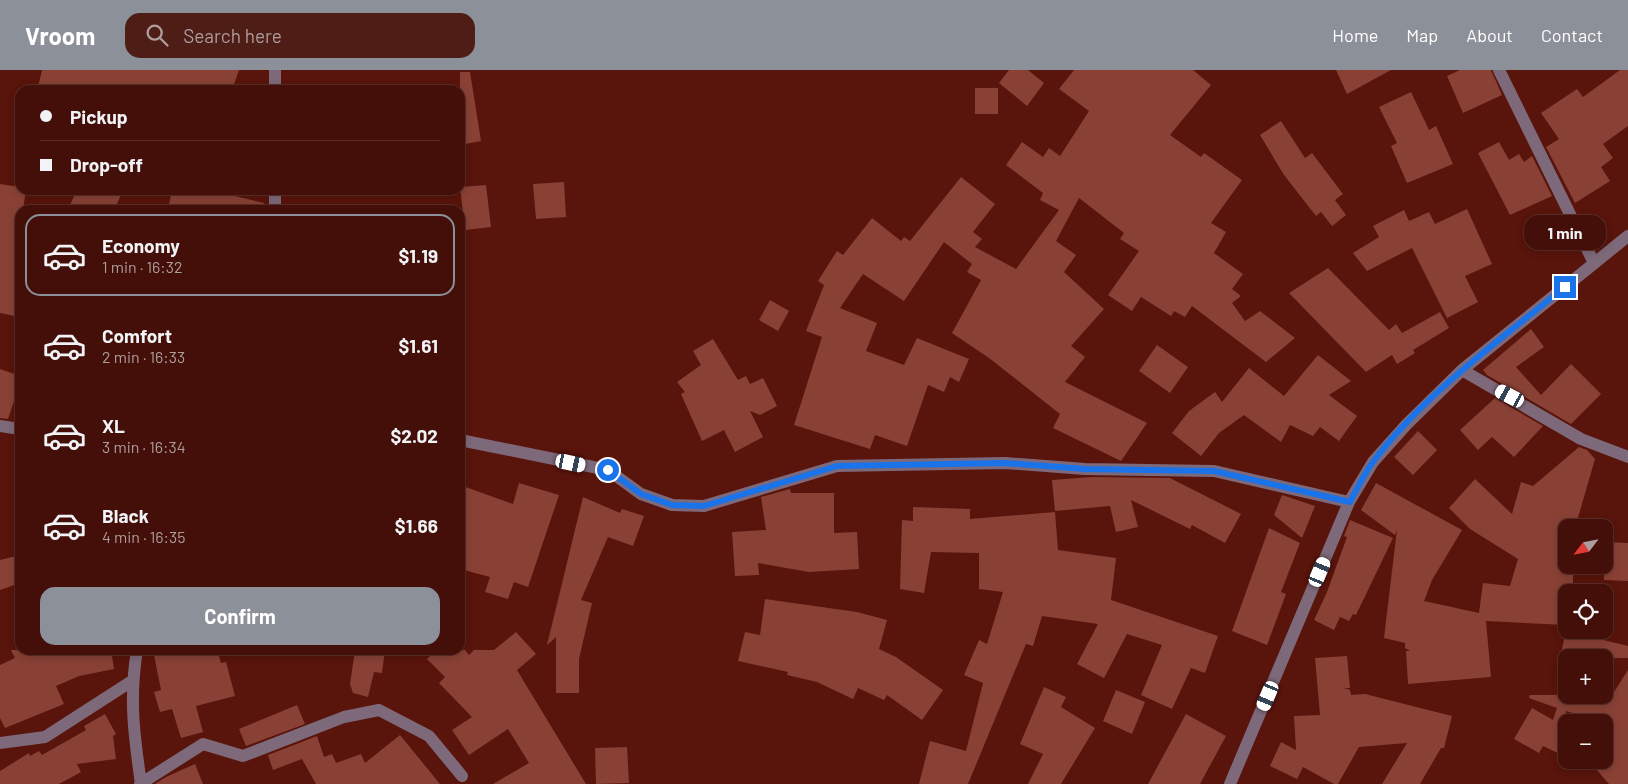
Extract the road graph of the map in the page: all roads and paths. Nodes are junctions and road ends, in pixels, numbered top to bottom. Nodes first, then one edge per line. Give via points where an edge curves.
1 (275, 70) edge
2 (1499, 70) edge
3 (276, 85) edge
4 (1628, 236) edge
5 (1594, 263) junction
6 (1462, 370) junction
7 (0, 426) edge
8 (15, 428) edge
9 (465, 441) edge
10 (1628, 457) edge
11 (1350, 502) junction
12 (136, 655) edge
13 (132, 681) junction
14 (0, 743) edge
15 (462, 776) dead end
16 (140, 784) edge
17 (1230, 784) edge

1 - 3 street
2 - 5 street
4 - 5 street
5 - 6 street
6 - 10 street via 1580,439
6 - 11 street via 1373,462
7 - 8 street
9 - 11 street via 608,470 641,494 672,505 704,506 837,466 1005,463 1085,469 1214,471
11 - 17 street
12 - 13 street
13 - 14 street via 46,736
13 - 16 street via 131,708
15 - 16 street via 429,736 379,710 344,717 242,756 203,744

